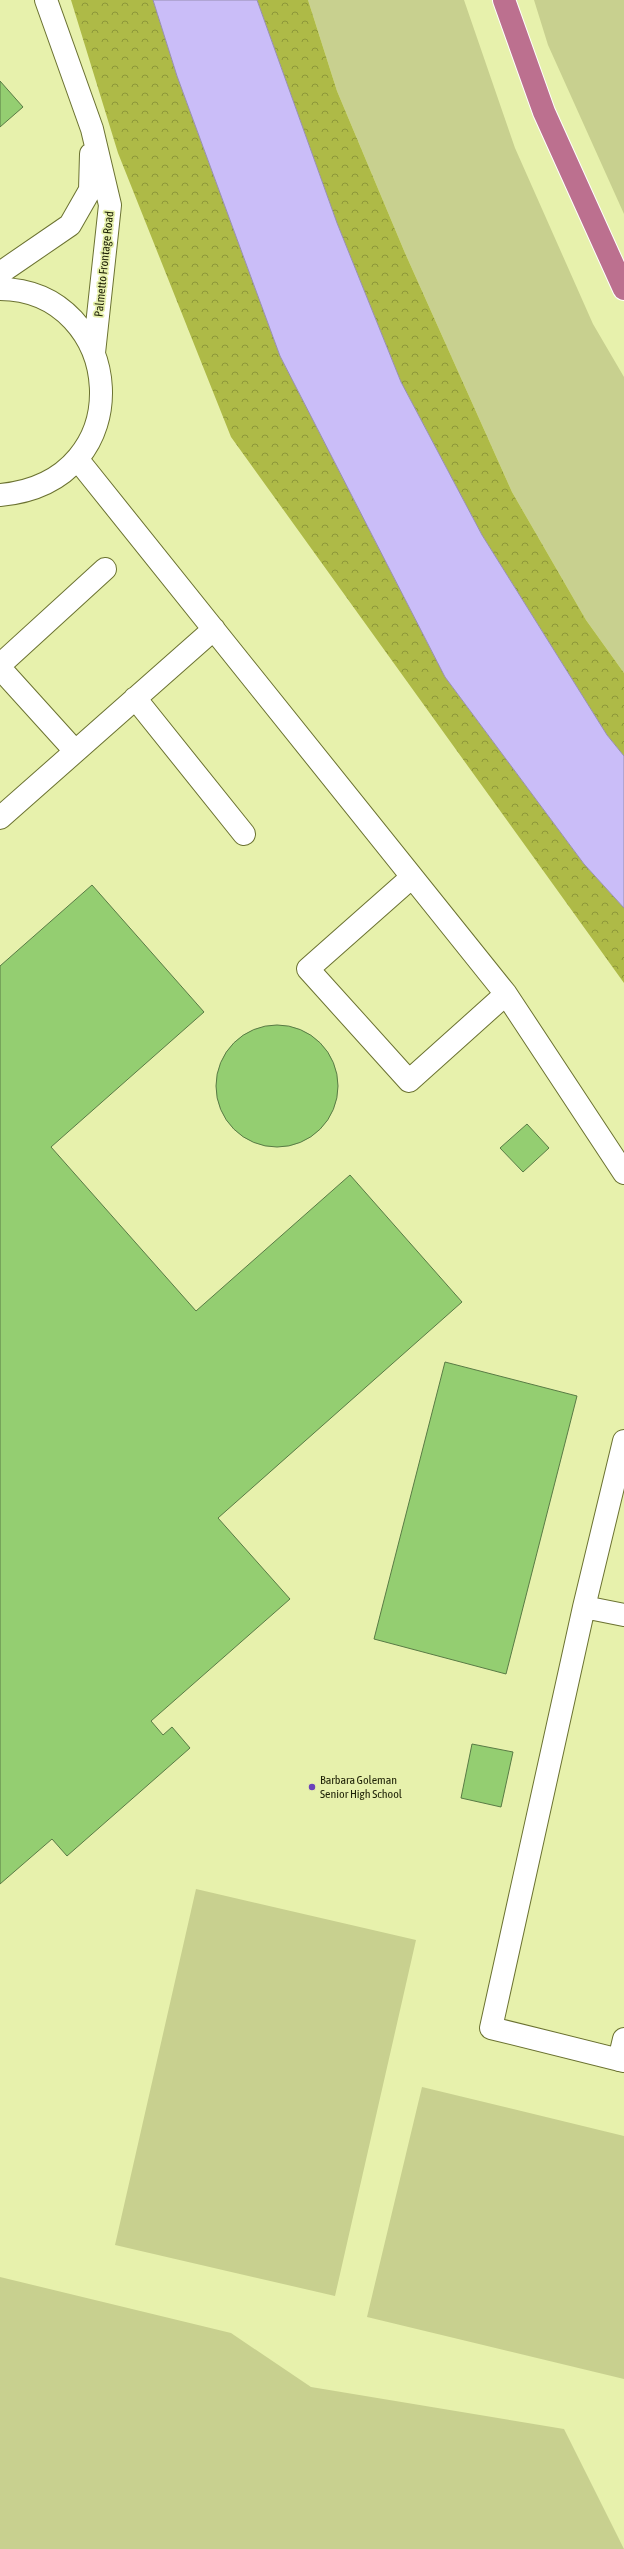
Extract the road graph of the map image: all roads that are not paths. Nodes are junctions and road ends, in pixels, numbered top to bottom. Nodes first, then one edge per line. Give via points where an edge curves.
1 (46, 0) edge
2 (504, 0) edge
3 (92, 129) junction
4 (0, 273) edge
5 (0, 289) edge
6 (624, 289) edge
7 (94, 353) junction
8 (78, 460) junction
9 (0, 495) edge
10 (105, 569) dead end
11 (214, 629) junction
12 (0, 667) edge
13 (135, 698) junction
14 (75, 751) junction
15 (0, 818) edge
16 (244, 834) dead end
17 (412, 877) junction
18 (506, 994) junction
19 (624, 1173) edge
20 (624, 1441) edge
21 (584, 1607) junction
22 (624, 1615) edge
23 (622, 2053) edge

1 - 3 street, Palmetto Frontage Road
2 - 6 highway via 544,112
3 - 4 street, Palmetto Frontage Road via 90,190 70,225
3 - 7 street, Palmetto Frontage Road via 110,205
5 - 7 street via 31,294 57,307 80,327
7 - 8 street via 102,382 100,412 90,440
8 - 9 street via 50,482 23,493
8 - 11 street
10 - 12 street
11 - 13 street
11 - 17 street
12 - 14 street
13 - 14 street
13 - 16 street
14 - 15 street
17 - 18 street
17 - 18 street via 308,969 409,1081
18 - 19 street
20 - 21 street
21 - 22 street
21 - 23 street via 491,2028

